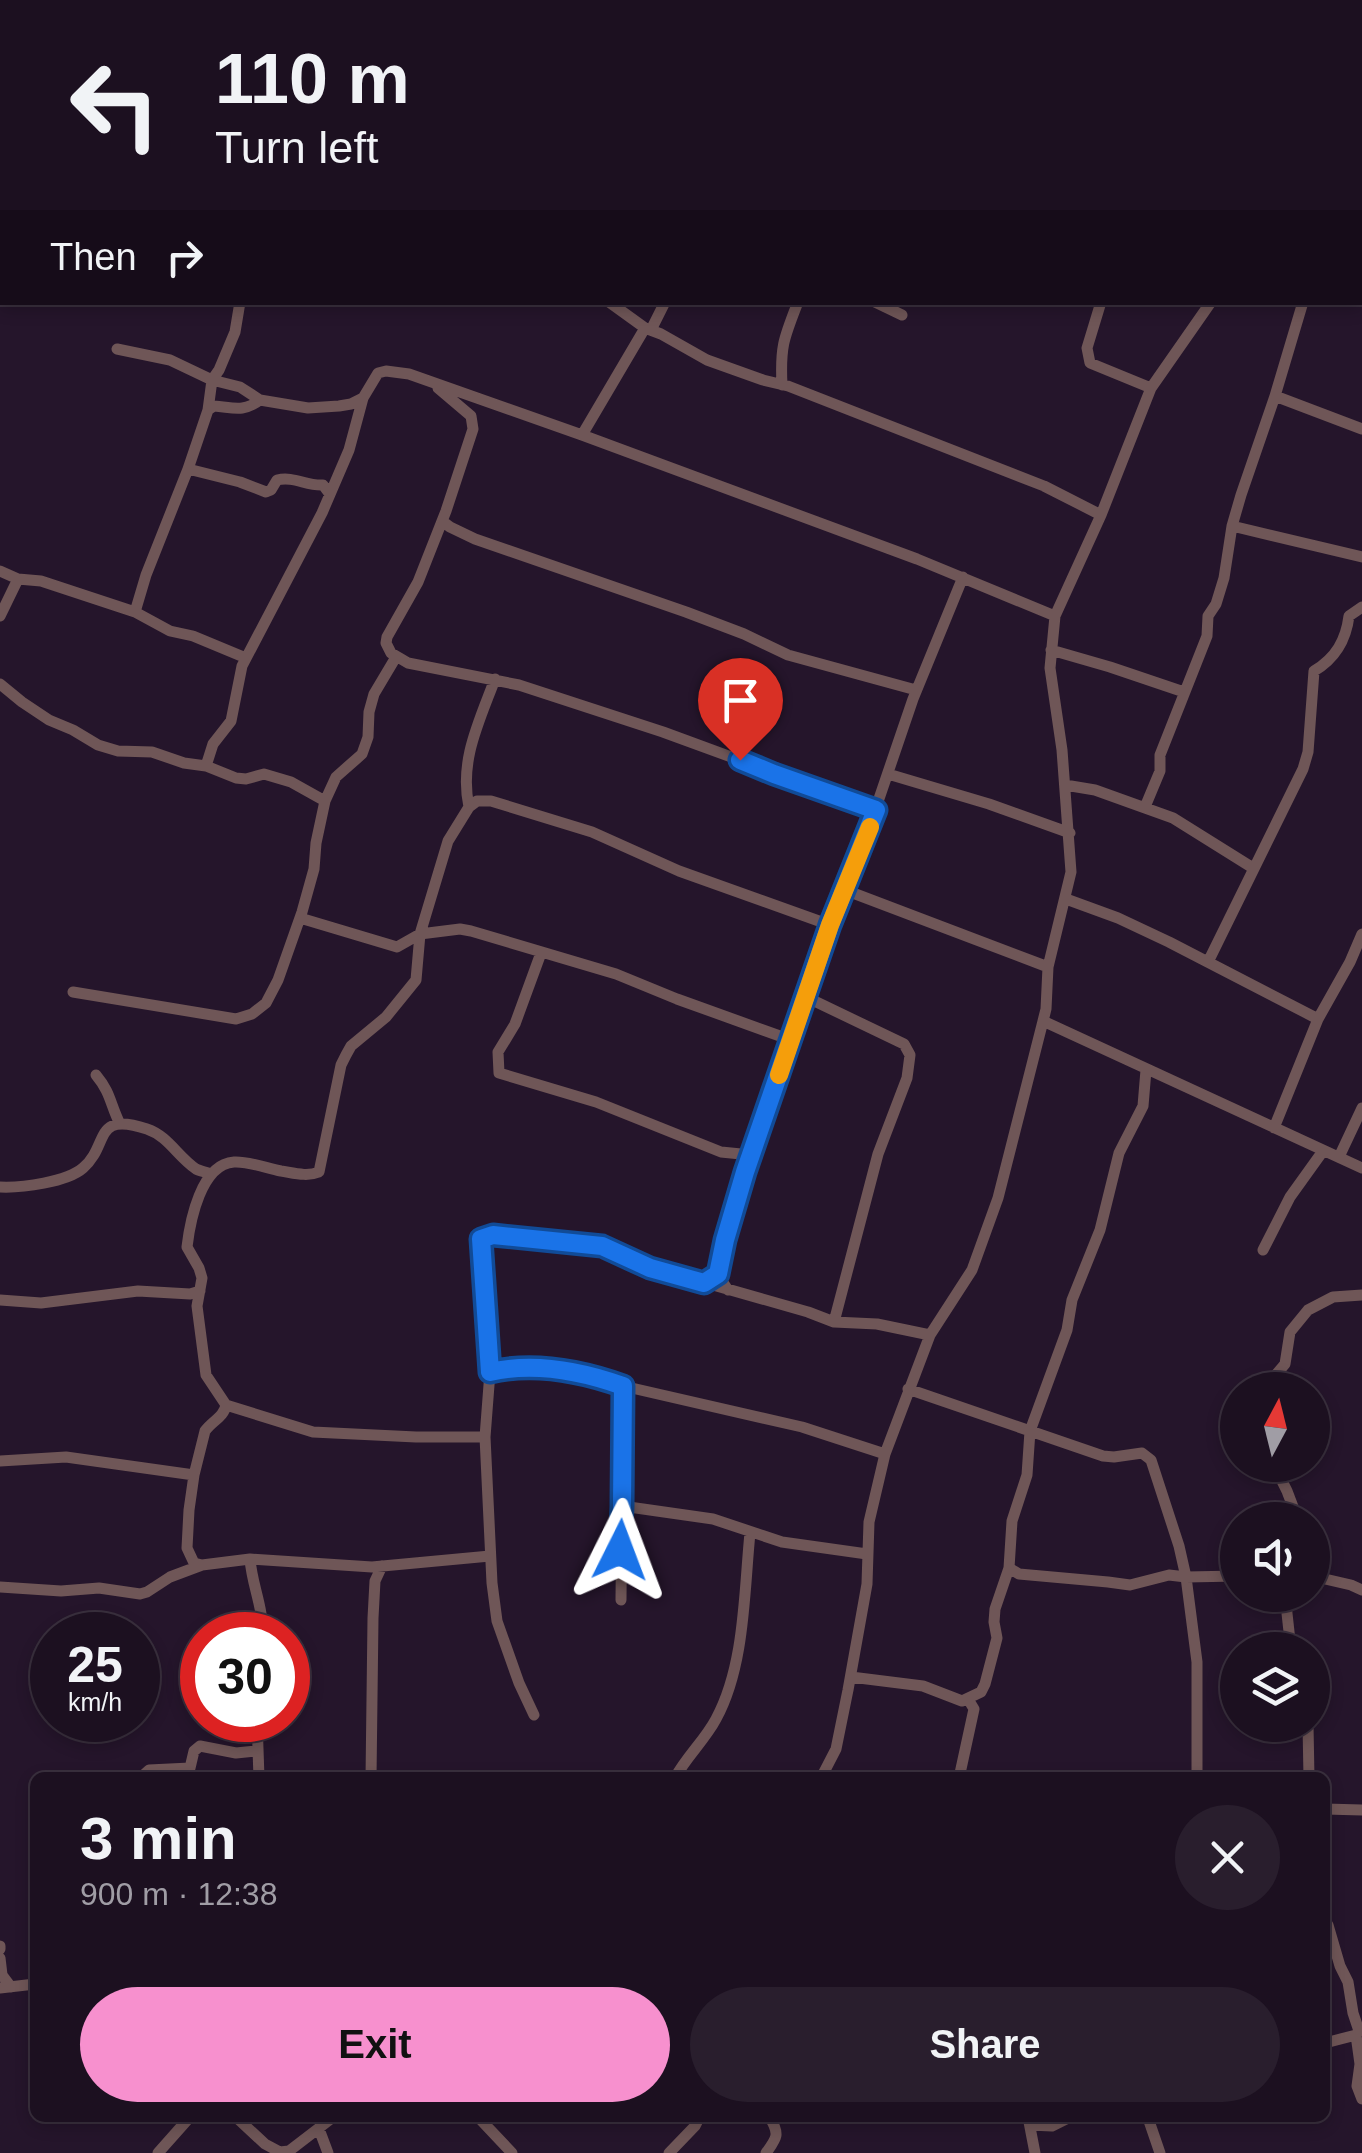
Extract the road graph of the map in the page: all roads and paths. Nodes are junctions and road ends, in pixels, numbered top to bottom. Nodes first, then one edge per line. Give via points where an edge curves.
1 (240, 305) edge
2 (614, 305) edge
3 (663, 305) edge
4 (797, 305) edge
5 (880, 305) edge
6 (1100, 305) edge
7 (1209, 305) edge
8 (1302, 305) edge
9 (902, 315) dead end
10 (648, 328) junction
11 (118, 348) dead end
12 (212, 380) junction
13 (432, 383) junction
14 (782, 385) junction
15 (1151, 388) junction
16 (1275, 396) junction
17 (363, 398) junction
18 (260, 400) junction
19 (208, 410) junction
20 (1362, 429) edge
21 (582, 435) junction
22 (188, 469) junction
23 (329, 494) junction
24 (1101, 515) junction
25 (442, 521) junction
26 (1232, 526) junction
27 (1362, 557) edge
28 (0, 570) edge
29 (963, 577) junction
30 (18, 579) junction
31 (1362, 607) edge
32 (134, 612) junction
33 (0, 616) edge
34 (1054, 616) junction
35 (1051, 650) junction
36 (396, 656) junction
37 (246, 658) junction
38 (495, 679) junction
39 (0, 684) edge
40 (916, 690) junction
41 (1184, 692) junction
42 (206, 766) junction
43 (888, 774) junction
44 (1065, 785) junction
45 (326, 801) junction
46 (468, 807) junction
47 (1145, 807) junction
48 (876, 810) junction
49 (1070, 833) junction
50 (1253, 868) junction
51 (845, 890) junction
52 (1066, 899) junction
53 (300, 918) junction
54 (830, 925) junction
55 (420, 934) junction
56 (1362, 934) edge
57 (541, 953) junction
58 (1208, 962) junction
59 (1048, 966) junction
60 (73, 992) dead end
61 (806, 997) junction
62 (1318, 1018) junction
63 (1042, 1021) junction
64 (791, 1040) junction
65 (1146, 1070) junction
66 (96, 1075) dead end
67 (1362, 1108) edge
68 (120, 1124) junction
69 (1274, 1128) junction
70 (1323, 1151) junction
71 (751, 1156) junction
72 (1338, 1158) junction
73 (1362, 1168) edge
74 (210, 1174) junction
75 (0, 1188) edge
76 (1263, 1250) dead end
77 (718, 1274) junction
78 (704, 1283) junction
79 (728, 1290) junction
80 (200, 1292) junction
81 (1362, 1295) edge
82 (0, 1300) edge
83 (834, 1322) junction
84 (930, 1335) junction
85 (490, 1372) junction
86 (1279, 1372) edge
87 (623, 1386) junction
88 (908, 1389) junction
89 (226, 1405) junction
90 (1030, 1431) junction
91 (484, 1437) junction
92 (886, 1454) junction
93 (0, 1462) edge
94 (194, 1476) junction
95 (622, 1506) junction
96 (750, 1533) junction
97 (187, 1548) junction
98 (867, 1554) junction
99 (490, 1556) junction
100 (250, 1559) junction
101 (202, 1566) junction
102 (382, 1566) junction
103 (1009, 1568) junction
104 (1220, 1576) edge
105 (170, 1577) junction
106 (1186, 1577) junction
107 (1330, 1579) edge
108 (0, 1587) edge
109 (1362, 1590) edge
110 (621, 1600) dead end
111 (262, 1612) edge
112 (850, 1677) junction
113 (962, 1701) junction
114 (534, 1714) dead end
115 (256, 1742) edge
116 (1308, 1742) edge
117 (256, 1751) junction
118 (147, 1772) edge
119 (258, 1772) edge
120 (371, 1772) edge
121 (679, 1772) edge
122 (824, 1772) edge
123 (961, 1772) edge
124 (1197, 1772) edge
125 (1308, 1772) edge
126 (1330, 1809) edge
127 (1362, 1810) edge
128 (1330, 1932) edge
129 (0, 1958) edge
130 (6, 1987) edge
131 (1356, 2035) junction
132 (1330, 2041) edge
133 (1362, 2100) edge
134 (185, 2122) edge
135 (241, 2122) edge
136 (327, 2122) edge
137 (484, 2122) edge
138 (697, 2122) edge
139 (773, 2122) edge
140 (1029, 2122) edge
141 (1034, 2122) edge
142 (1060, 2122) edge
143 (1149, 2122) edge
144 (319, 2129) junction
145 (284, 2152) edge
146 (158, 2153) edge
147 (328, 2153) edge
148 (512, 2153) edge
149 (669, 2153) edge
150 (766, 2153) edge
151 (1036, 2153) edge
152 (1160, 2153) edge

1 - 12 street via 235,332
2 - 10 street
3 - 10 street
4 - 14 street via 782,340
5 - 9 street
6 - 15 street via 1087,348 1090,363
7 - 15 street
8 - 16 street
10 - 14 street via 707,360
10 - 21 street
11 - 12 street via 170,360
12 - 18 street
12 - 19 street
13 - 17 street via 378,373
13 - 21 street
13 - 25 street via 471,416 473,429
14 - 24 street via 1044,486
15 - 24 street
16 - 20 street
16 - 26 street
17 - 18 street via 308,408
17 - 23 street
18 - 19 street via 244,409
19 - 22 street
21 - 29 street
22 - 23 street via 266,492 290,478 323,484
22 - 32 street
23 - 37 street
24 - 34 street
25 - 36 street via 387,636
25 - 40 street via 788,655
26 - 27 street
26 - 41 street via 1224,578
28 - 30 street
29 - 34 street
29 - 40 street
30 - 32 street
30 - 33 street
31 - 50 street via 1349,616 1344,641 1330,660 1314,670 1303,769
32 - 37 street
34 - 35 street
35 - 41 street
35 - 44 street
36 - 38 street
36 - 45 street via 374,694 362,754 336,778
37 - 42 street via 231,721
38 - 46 street via 470,749
38 - 48 street
39 - 42 street via 98,745
40 - 43 street
41 - 47 street
42 - 45 street via 236,778 264,774 292,782
43 - 48 street
43 - 49 street
44 - 47 street
44 - 49 street
45 - 53 street
46 - 54 street via 492,801 592,832
46 - 55 street via 448,841
47 - 50 street
48 - 51 street
49 - 52 street
50 - 58 street
51 - 54 street
51 - 59 street
52 - 58 street
52 - 59 street
53 - 55 street via 397,947
53 - 60 street via 271,995 244,1018
54 - 61 street
55 - 57 street via 460,928
55 - 74 street via 412,987 346,1055 319,1172 236,1162
56 - 62 street
57 - 64 street
57 - 71 street via 498,1052 499,1073 596,1102 720,1152
58 - 62 street
59 - 63 street
61 - 64 street
61 - 83 street via 904,1044 910,1055
62 - 69 street
63 - 65 street
63 - 84 street via 998,1198 972,1270
64 - 71 street
65 - 69 street
65 - 90 street via 1142,1106 1119,1153 1100,1230
66 - 68 street
67 - 72 street
68 - 74 street via 164,1138
68 - 75 street via 104,1131 77,1172
69 - 70 street
70 - 72 street
70 - 76 street
71 - 77 street
72 - 73 street
74 - 80 street via 188,1240 202,1278
77 - 78 street
77 - 79 street
78 - 79 street
78 - 85 street via 602,1246 485,1236 480,1249
79 - 83 street
80 - 82 street
80 - 89 street via 206,1375
81 - 86 street via 1332,1297 1308,1310 1290,1332
83 - 84 street
84 - 88 street
85 - 87 street via 546,1368
85 - 91 street
87 - 92 street via 802,1427
87 - 95 street
88 - 90 street
88 - 92 street
89 - 91 street via 312,1432
89 - 94 street via 202,1438
90 - 103 street
90 - 106 street via 1103,1456 1147,1454
91 - 99 street
92 - 98 street
93 - 94 street via 66,1458
94 - 97 street
95 - 96 street via 713,1519
95 - 110 street
96 - 98 street
96 - 121 street via 732,1679 716,1720
97 - 101 street
97 - 105 street
98 - 112 street via 868,1584
99 - 102 street
99 - 114 street via 498,1621
100 - 101 street
100 - 102 street
100 - 111 street
101 - 105 street
102 - 120 street via 373,1618
103 - 106 street via 1121,1585 1168,1574
103 - 113 street via 985,1684
104 - 106 street
105 - 108 street via 140,1594
106 - 124 street via 1197,1662
107 - 109 street
112 - 113 street via 922,1686
112 - 122 street via 836,1748
113 - 123 street via 974,1709
115 - 117 street
116 - 125 street
117 - 118 street via 200,1746 190,1768
117 - 119 street
126 - 127 street
128 - 131 street via 1348,1982
129 - 130 street
131 - 132 street
131 - 133 street
134 - 146 street
135 - 145 street
136 - 144 street
137 - 148 street
138 - 149 street
139 - 150 street via 776,2134
140 - 151 street
141 - 142 street
143 - 152 street
144 - 145 street
144 - 147 street

